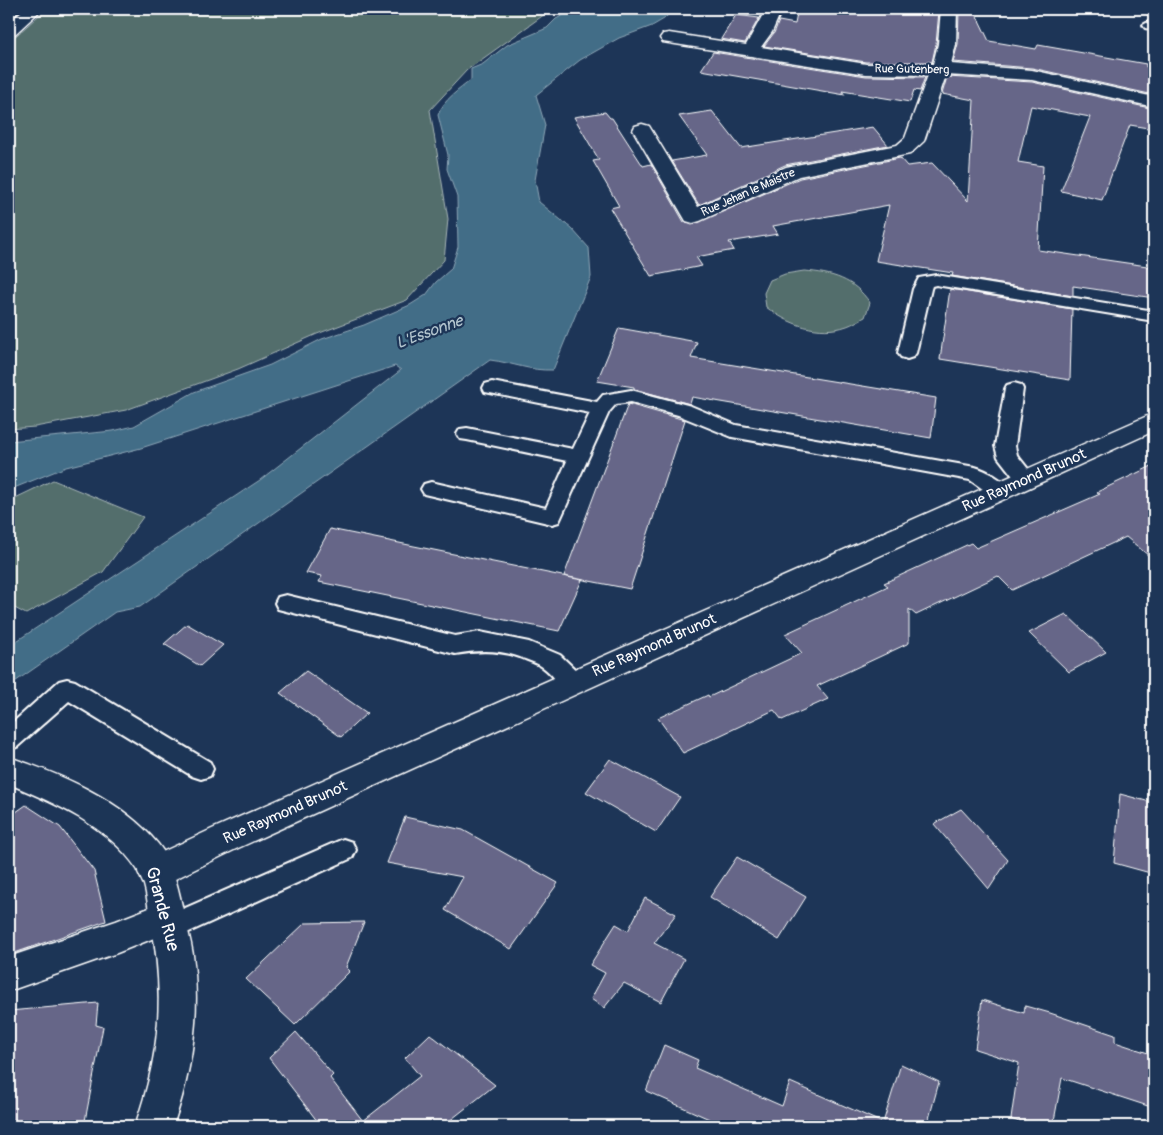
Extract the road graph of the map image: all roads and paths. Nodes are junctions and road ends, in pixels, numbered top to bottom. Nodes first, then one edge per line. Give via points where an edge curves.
1 (34, 9) edge
2 (774, 9) edge
3 (949, 9) edge
4 (9, 30) edge
5 (669, 38) dead end
6 (750, 51) junction
7 (940, 70) junction
8 (1154, 102) edge
9 (642, 130) dead end
10 (1154, 316) edge
11 (907, 353) dead end
12 (492, 388) dead end
13 (1014, 389) dead end
14 (601, 409) junction
15 (1154, 421) edge
16 (467, 434) dead end
17 (579, 457) junction
18 (1008, 457) junction
19 (975, 474) junction
20 (1026, 479) junction
21 (431, 489) dead end
22 (1000, 490) junction
23 (286, 603) dead end
24 (573, 682) junction
25 (9, 740) edge
26 (202, 769) dead end
27 (9, 770) edge
28 (342, 850) dead end
29 (156, 872) junction
30 (168, 922) junction
31 (9, 974) edge
32 (154, 1126) edge

1 - 4 street
2 - 6 street
3 - 7 street via 947,44
5 - 6 street, Rue Gutenberg
6 - 7 street, Rue Gutenberg via 866,69
7 - 8 street, Rue Gutenberg via 1032,75
7 - 9 street, Rue Jehan le Maistre via 914,141 903,150 793,171 693,217
10 - 11 lane via 936,280 925,282 922,289
12 - 14 lane
13 - 18 lane via 1006,446
14 - 17 lane
14 - 19 lane via 610,399 631,396 684,410 732,431
15 - 20 street, Rue Raymond Brunot
16 - 17 lane
17 - 21 lane via 552,517
18 - 19 lane
18 - 20 lane
19 - 22 lane
20 - 22 street, Rue Raymond Brunot
22 - 24 street, Rue Raymond Brunot
23 - 24 lane via 454,646 480,641 521,648 552,661
24 - 29 street, Rue Raymond Brunot
25 - 26 lane via 67,688
27 - 29 street, Grande Rue via 59,790 105,817 148,855
28 - 30 lane
29 - 30 street, Grande Rue
30 - 31 street
30 - 32 street, Grande Rue via 176,961 175,1042 169,1081

